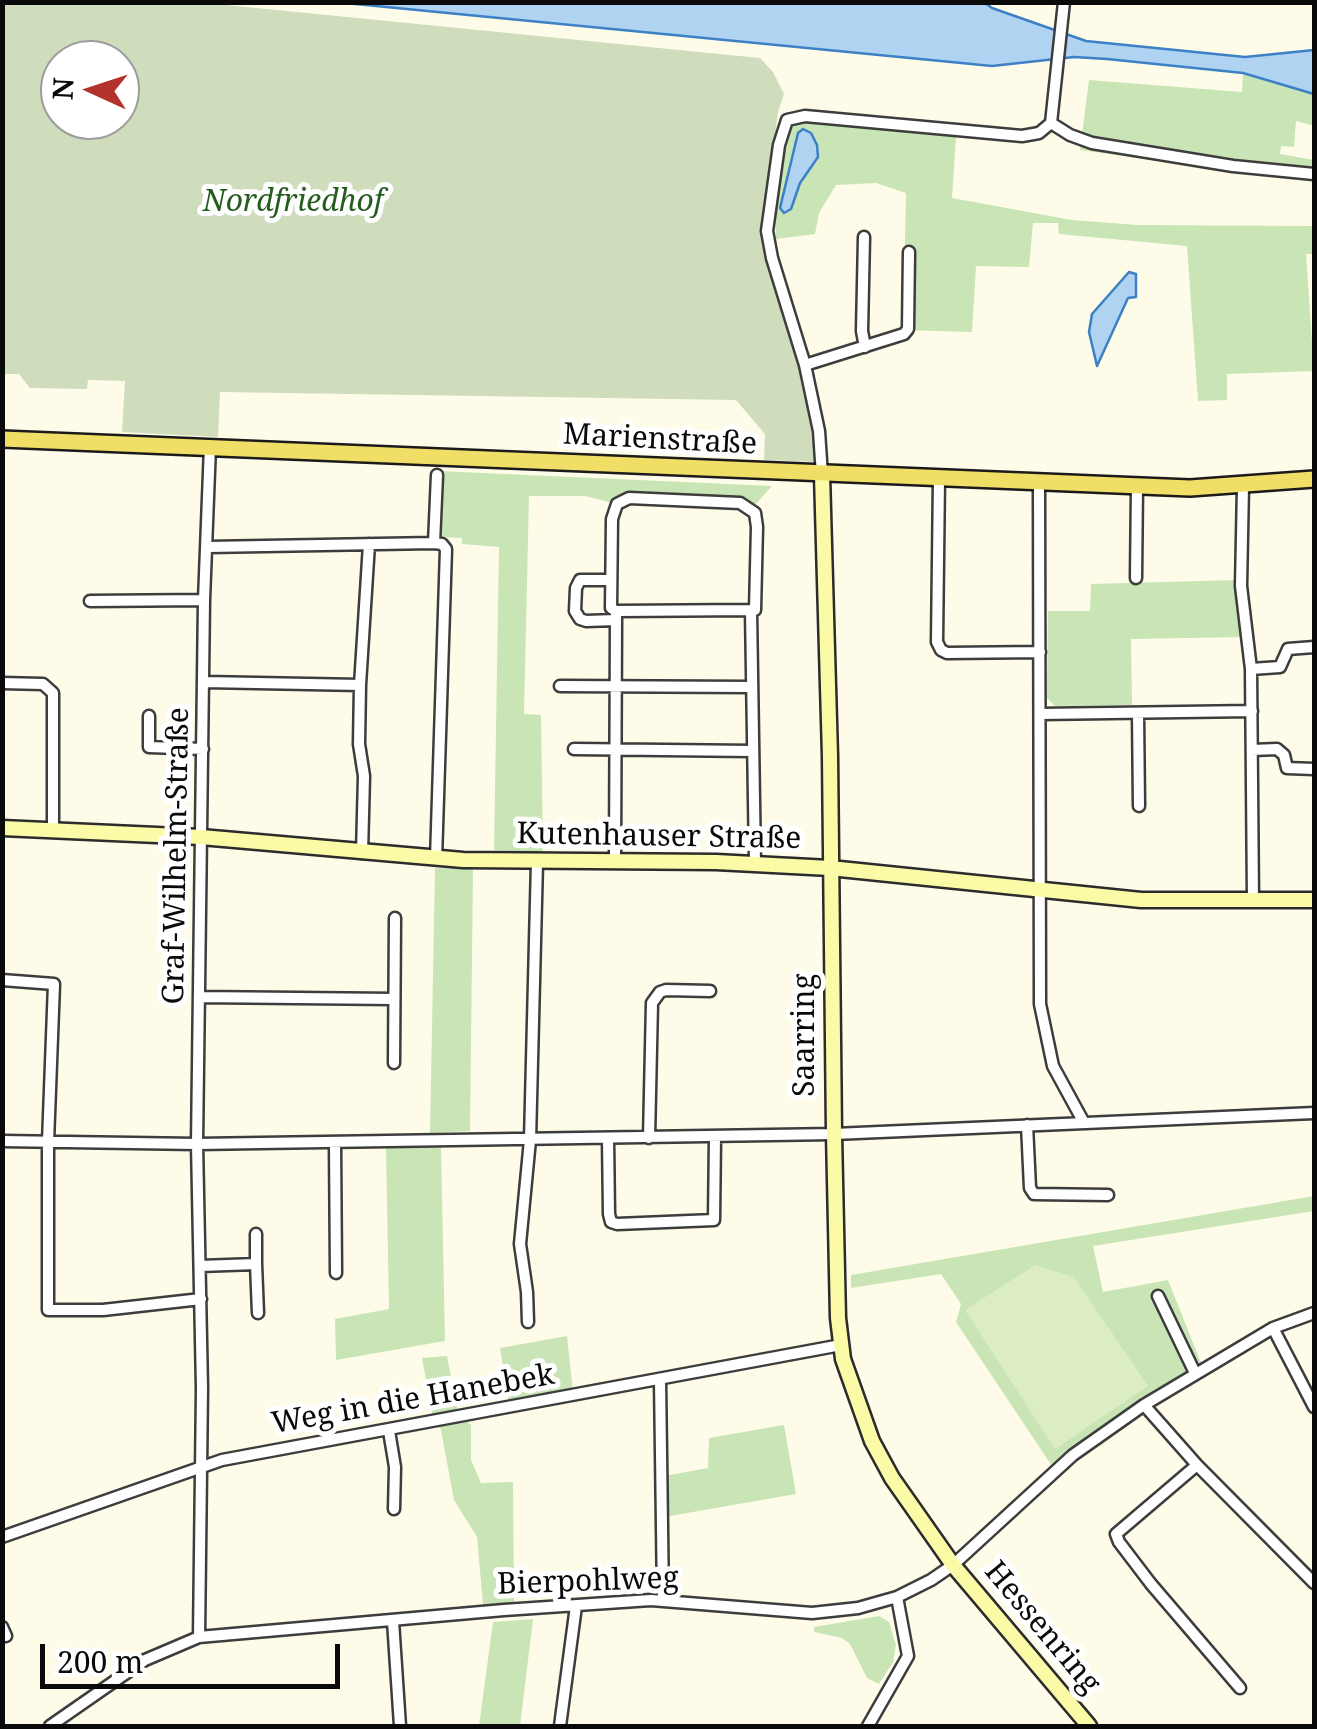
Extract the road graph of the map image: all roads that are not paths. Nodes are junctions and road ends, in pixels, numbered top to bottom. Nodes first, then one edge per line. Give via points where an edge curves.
1 (1064, 2) edge
2 (1051, 123) junction
3 (1314, 174) edge
4 (864, 237) dead end
5 (909, 252) dead end
6 (910, 266) junction
7 (924, 266) dead end
8 (865, 347) junction
9 (806, 365) junction
10 (2, 439) edge
11 (210, 446) junction
12 (437, 475) dead end
13 (822, 475) junction
14 (939, 478) junction
15 (1314, 479) edge
16 (1038, 482) junction
17 (1138, 486) junction
18 (1243, 486) junction
19 (434, 543) junction
20 (369, 544) junction
21 (208, 547) junction
22 (1136, 578) dead end
23 (612, 580) junction
24 (204, 600) junction
25 (90, 601) dead end
26 (751, 610) junction
27 (616, 615) junction
28 (1314, 647) edge
29 (1040, 652) junction
30 (1251, 668) junction
31 (205, 682) junction
32 (2, 683) edge
33 (360, 685) junction
34 (560, 686) dead end
35 (616, 686) junction
36 (752, 687) junction
37 (1252, 711) junction
38 (1138, 713) junction
39 (1040, 714) junction
40 (149, 716) dead end
41 (204, 749) junction
42 (574, 750) dead end
43 (615, 750) junction
44 (1252, 750) junction
45 (753, 751) junction
46 (1314, 769) edge
47 (1140, 806) dead end
48 (2, 828) edge
49 (53, 830) junction
50 (201, 837) junction
51 (362, 853) junction
52 (436, 859) junction
53 (537, 862) junction
54 (615, 862) junction
55 (755, 864) junction
56 (830, 868) junction
57 (1040, 892) junction
58 (1314, 900) edge
59 (1253, 901) junction
60 (395, 918) dead end
61 (8, 980) edge
62 (710, 991) dead end
63 (199, 997) junction
64 (394, 999) junction
65 (394, 1063) dead end
66 (1314, 1112) edge
67 (1083, 1122) junction
68 (1027, 1125) junction
69 (834, 1134) junction
70 (715, 1136) junction
71 (608, 1138) junction
72 (649, 1138) junction
73 (530, 1140) junction
74 (2, 1141) edge
75 (48, 1142) junction
76 (335, 1143) junction
77 (197, 1144) junction
78 (1108, 1195) dead end
79 (256, 1234) dead end
80 (256, 1264) junction
81 (200, 1266) junction
82 (336, 1273) dead end
83 (1158, 1296) dead end
84 (201, 1299) junction
85 (258, 1313) dead end
86 (1314, 1313) edge
87 (528, 1322) dead end
88 (1274, 1328) junction
89 (840, 1345) junction
90 (1195, 1373) junction
91 (660, 1380) junction
92 (1144, 1405) junction
93 (1314, 1407) edge
94 (388, 1431) junction
95 (202, 1466) junction
96 (1197, 1466) junction
97 (394, 1509) dead end
98 (2, 1538) edge
99 (953, 1565) junction
100 (1314, 1582) edge
101 (897, 1598) junction
102 (664, 1600) junction
103 (576, 1606) junction
104 (393, 1621) junction
105 (199, 1637) junction
106 (1240, 1688) dead end
107 (50, 1726) edge
108 (400, 1726) edge
109 (560, 1726) edge
110 (868, 1726) edge
111 (1088, 1726) edge

1 - 2 street
2 - 3 street via 1092,143
2 - 9 street via 1022,136 805,116 787,120 767,231
4 - 8 street
5 - 6 street
6 - 7 street
6 - 8 street via 908,329
8 - 9 street
9 - 13 street
10 - 11 main road, Marienstraße
11 - 13 main road, Marienstraße
11 - 21 street, Graf-Wilhelm-Straße
12 - 19 street
13 - 14 main road, Marienstraße
13 - 56 street, Saarring
14 - 16 main road, Marienstraße
14 - 29 street via 941,650
15 - 18 main road, Marienstraße
16 - 17 main road, Marienstraße
16 - 29 street
17 - 18 main road, Marienstraße
17 - 22 street
18 - 30 street via 1242,586
19 - 20 street
19 - 52 street via 446,548
20 - 21 street
20 - 33 street
21 - 24 street, Graf-Wilhelm-Straße
23 - 26 street via 612,519 622,500 740,503 757,521
23 - 27 street
23 - 27 street via 580,580 575,611 586,621
24 - 25 street
24 - 31 street, Graf-Wilhelm-Straße
26 - 27 street
26 - 36 street
27 - 35 street
28 - 30 street via 1291,647 1280,668
29 - 39 street
30 - 37 street
31 - 33 street
31 - 41 street, Graf-Wilhelm-Straße
32 - 49 street via 43,684 53,693
33 - 51 street
34 - 35 street
35 - 36 street
35 - 43 street
36 - 45 street
37 - 38 street
37 - 44 street
38 - 39 street
38 - 47 street
39 - 57 street
40 - 41 street via 148,746
41 - 50 street, Graf-Wilhelm-Straße
42 - 43 street
43 - 45 street
43 - 54 street
44 - 46 street via 1277,749 1287,768
44 - 59 street
45 - 55 street
48 - 49 street, Kutenhauser Straße
49 - 50 street, Kutenhauser Straße
50 - 51 street, Kutenhauser Straße
50 - 63 street, Graf-Wilhelm-Straße
51 - 52 street, Kutenhauser Straße
52 - 53 street, Kutenhauser Straße
53 - 54 street, Kutenhauser Straße
53 - 73 street
54 - 55 street, Kutenhauser Straße
55 - 56 street, Kutenhauser Straße
56 - 57 street, Kutenhauser Straße
56 - 69 street, Saarring
57 - 59 street, Kutenhauser Straße
57 - 67 street via 1045,1037 1052,1066
58 - 59 street, Kutenhauser Straße
60 - 64 street
61 - 75 street via 54,984
62 - 72 street via 666,990 652,1003
63 - 64 street
63 - 77 street, Graf-Wilhelm-Straße
64 - 65 street
66 - 67 street
67 - 68 street
68 - 69 street
68 - 78 street via 1034,1194
69 - 70 street
69 - 89 street, Saarring
70 - 71 street via 714,1220 636,1224 611,1222
70 - 72 street
71 - 72 street
71 - 73 street
73 - 76 street
73 - 87 street via 520,1244
74 - 75 street
75 - 77 street
75 - 84 street via 48,1310
76 - 77 street
76 - 82 street
77 - 81 street, Graf-Wilhelm-Straße
79 - 80 street
80 - 81 street
80 - 85 street
81 - 84 street, Graf-Wilhelm-Straße
83 - 90 street
84 - 95 street, Graf-Wilhelm-Straße
86 - 88 street, Bierpohlweg
88 - 90 street, Bierpohlweg
88 - 93 street
89 - 91 street, Weg in die Hanebek
89 - 99 street, Saarring via 882,1461
90 - 92 street, Bierpohlweg
91 - 94 street, Weg in die Hanebek
91 - 102 street
92 - 96 street
92 - 99 street, Bierpohlweg via 1074,1456
94 - 95 street, Weg in die Hanebek
94 - 97 street
95 - 98 street, Weg in die Hanebek
95 - 105 street, Graf-Wilhelm-Straße
96 - 100 street
96 - 106 street via 1116,1534
99 - 101 street, Bierpohlweg
99 - 111 street, Hessenring
101 - 102 street, Bierpohlweg via 812,1613
101 - 110 street via 908,1656
102 - 103 street, Bierpohlweg
103 - 104 street, Bierpohlweg
103 - 109 street
104 - 105 street, Bierpohlweg
104 - 108 street
105 - 107 street, Bierpohlweg via 145,1660

